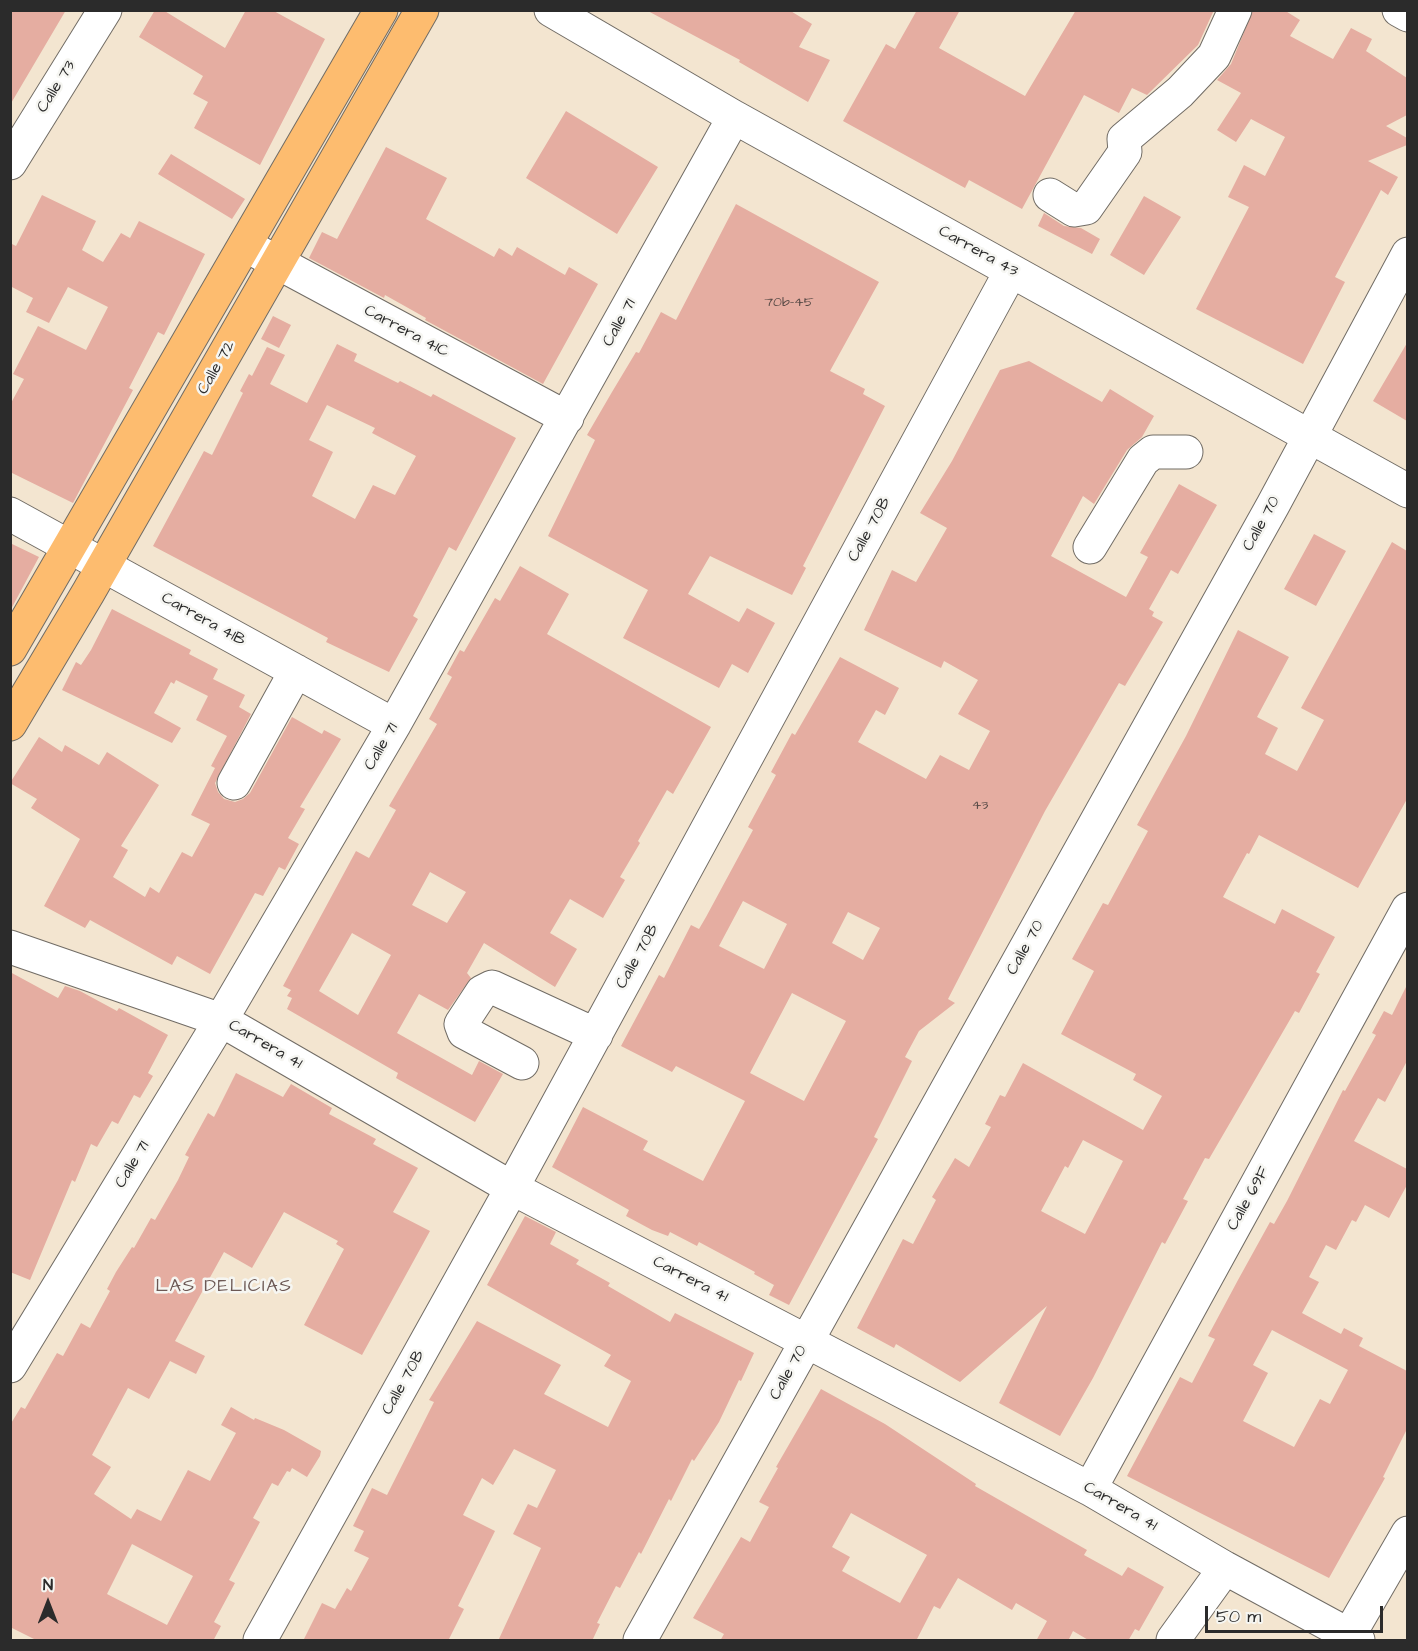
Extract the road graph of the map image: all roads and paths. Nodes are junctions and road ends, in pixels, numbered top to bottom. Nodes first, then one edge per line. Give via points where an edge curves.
1 (105, 10) edge
2 (381, 10) edge
3 (422, 10) edge
4 (551, 10) edge
5 (1235, 10) edge
6 (1399, 10) edge
7 (1407, 15) edge
8 (734, 117) junction
9 (13, 152) edge
10 (1050, 195) dead end
11 (245, 244) junction
12 (1407, 254) edge
13 (277, 263) junction
14 (1011, 271) junction
15 (567, 418) junction
16 (1311, 436) junction
17 (1186, 452) dead end
18 (1407, 490) edge
19 (10, 514) edge
20 (70, 547) junction
21 (1090, 547) dead end
22 (104, 565) junction
23 (10, 649) edge
24 (296, 671) junction
25 (10, 724) edge
26 (394, 725) junction
27 (234, 783) dead end
28 (1407, 909) edge
29 (10, 947) edge
30 (221, 1020) junction
31 (596, 1035) junction
32 (522, 1063) dead end
33 (512, 1188) junction
34 (807, 1341) junction
35 (10, 1366) edge
36 (1089, 1489) junction
37 (1407, 1533) edge
38 (1225, 1568) junction
39 (646, 1638) edge
40 (1354, 1638) edge
41 (260, 1641) edge
42 (1173, 1641) edge

1 - 9 street, Calle 73
2 - 11 main road
3 - 13 main road, Calle 72
4 - 8 street, Carrera 43
5 - 10 street via 1214,56 1180,92 1124,140 1125,152 1086,208 1074,210
6 - 7 street
8 - 14 street, Carrera 43
8 - 15 street, Calle 71
11 - 13 street, Carrera 41C
11 - 20 main road
12 - 16 street, Calle 70
13 - 15 street, Carrera 41C
13 - 22 main road, Calle 72
14 - 16 street, Carrera 43
14 - 31 street, Calle 70B
15 - 26 street, Calle 71
16 - 18 street, Carrera 43
16 - 34 street, Calle 70
17 - 21 street via 1153,452 1143,460
19 - 20 street, Carrera 41B
20 - 22 street, Carrera 41B
20 - 23 main road
22 - 24 street, Carrera 41B
22 - 25 main road, Calle 72
24 - 26 street, Carrera 41B
24 - 27 street
26 - 30 street, Calle 71
28 - 36 street, Calle 69F
29 - 30 street, Carrera 41
30 - 33 street, Carrera 41
30 - 35 street, Calle 71
31 - 32 street via 492,987 482,992 461,1024 464,1032
31 - 33 street, Calle 70B
33 - 34 street, Carrera 41
33 - 41 street, Calle 70B
34 - 36 street, Carrera 41
34 - 39 street, Calle 70
36 - 38 street, Carrera 41
37 - 40 street
38 - 40 street, Carrera 41
38 - 42 street

